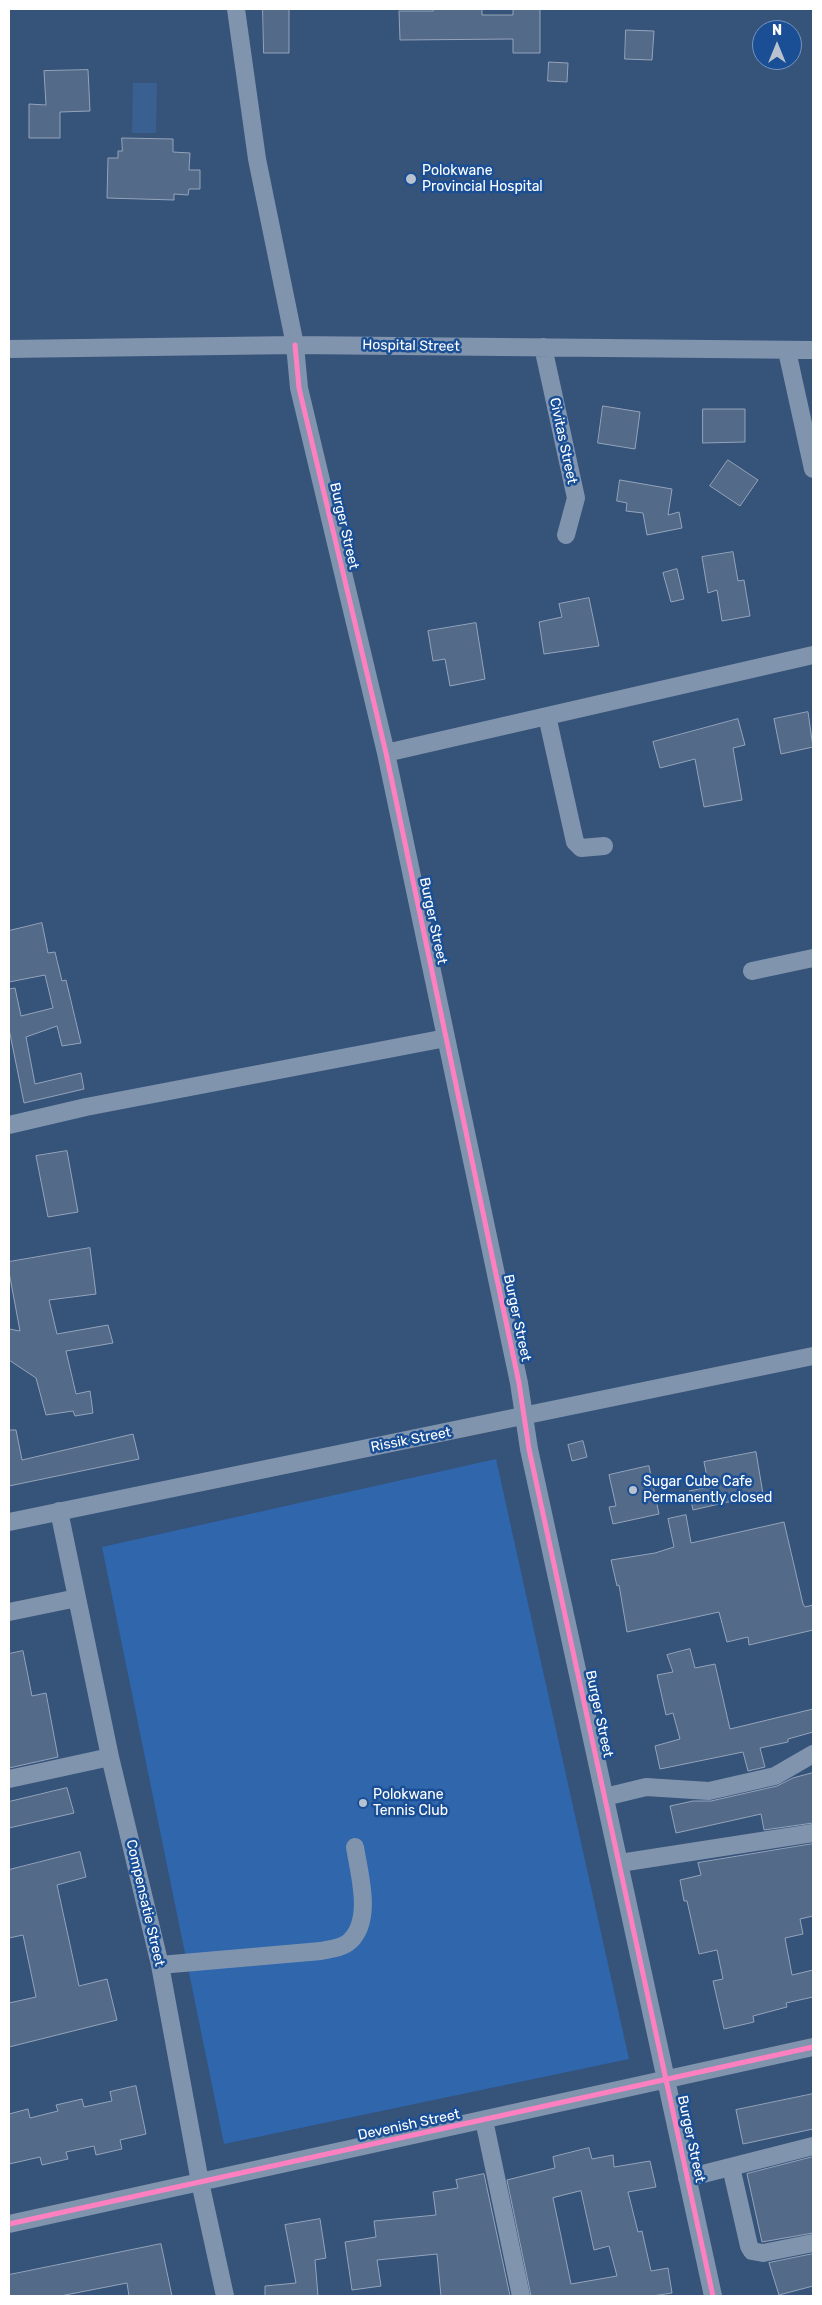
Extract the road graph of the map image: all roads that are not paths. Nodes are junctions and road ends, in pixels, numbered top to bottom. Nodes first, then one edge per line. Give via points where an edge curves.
1 (236, 9) edge
2 (295, 344) junction
3 (543, 347) junction
4 (9, 349) edge
5 (786, 350) junction
6 (813, 350) edge
7 (813, 469) edge
8 (566, 535) dead end
9 (813, 655) edge
10 (547, 716) junction
11 (386, 753) junction
12 (604, 846) dead end
13 (813, 958) edge
14 (752, 972) dead end
15 (446, 1038) junction
16 (9, 1125) edge
17 (813, 1356) edge
18 (524, 1417) junction
19 (58, 1511) junction
20 (9, 1522) edge
21 (77, 1598) junction
22 (9, 1612) edge
23 (813, 1754) edge
24 (110, 1757) junction
25 (9, 1779) edge
26 (605, 1797) junction
27 (813, 1832) edge
28 (355, 1847) dead end
29 (620, 1863) junction
30 (160, 1965) junction
31 (813, 2047) edge
32 (667, 2080) junction
33 (484, 2120) junction
34 (813, 2146) edge
35 (731, 2166) junction
36 (687, 2178) junction
37 (200, 2182) junction
38 (9, 2224) edge
39 (813, 2243) edge
40 (225, 2296) edge
41 (521, 2296) edge
42 (713, 2296) edge

1 - 2 street, Burger Street via 257,159
2 - 3 street, Hospital Street
2 - 4 street, Hospital Street
2 - 11 street, Burger Street via 299,388
3 - 5 street, Hospital Street
3 - 8 street, Civitas Street via 576,498
5 - 6 street, Hospital Street
5 - 7 street
9 - 10 street
10 - 11 street
10 - 12 street via 575,842 581,848
11 - 15 street, Burger Street
13 - 14 street
15 - 16 street via 86,1107
15 - 18 street, Burger Street
17 - 18 street, Rissik Street
18 - 19 street, Rissik Street
18 - 26 street, Burger Street
19 - 20 street, Rissik Street
19 - 21 street, Compensatie Street
21 - 22 street
21 - 24 street, Compensatie Street
23 - 26 street via 776,1776 709,1791 646,1787
24 - 25 street
24 - 30 street, Compensatie Street
26 - 29 street, Burger Street
27 - 29 street
28 - 30 street via 362,1914 359,1926 349,1941 321,1951
29 - 32 street, Burger Street
30 - 37 street, Compensatie Street
31 - 32 street, Devenish Street
32 - 33 street, Devenish Street
32 - 36 street, Burger Street
33 - 37 street, Devenish Street
33 - 41 street
34 - 35 street
35 - 36 street
35 - 39 street via 752,2251 763,2254
36 - 42 street, Burger Street
37 - 38 street, Devenish Street
37 - 40 street, Compensatie Street

